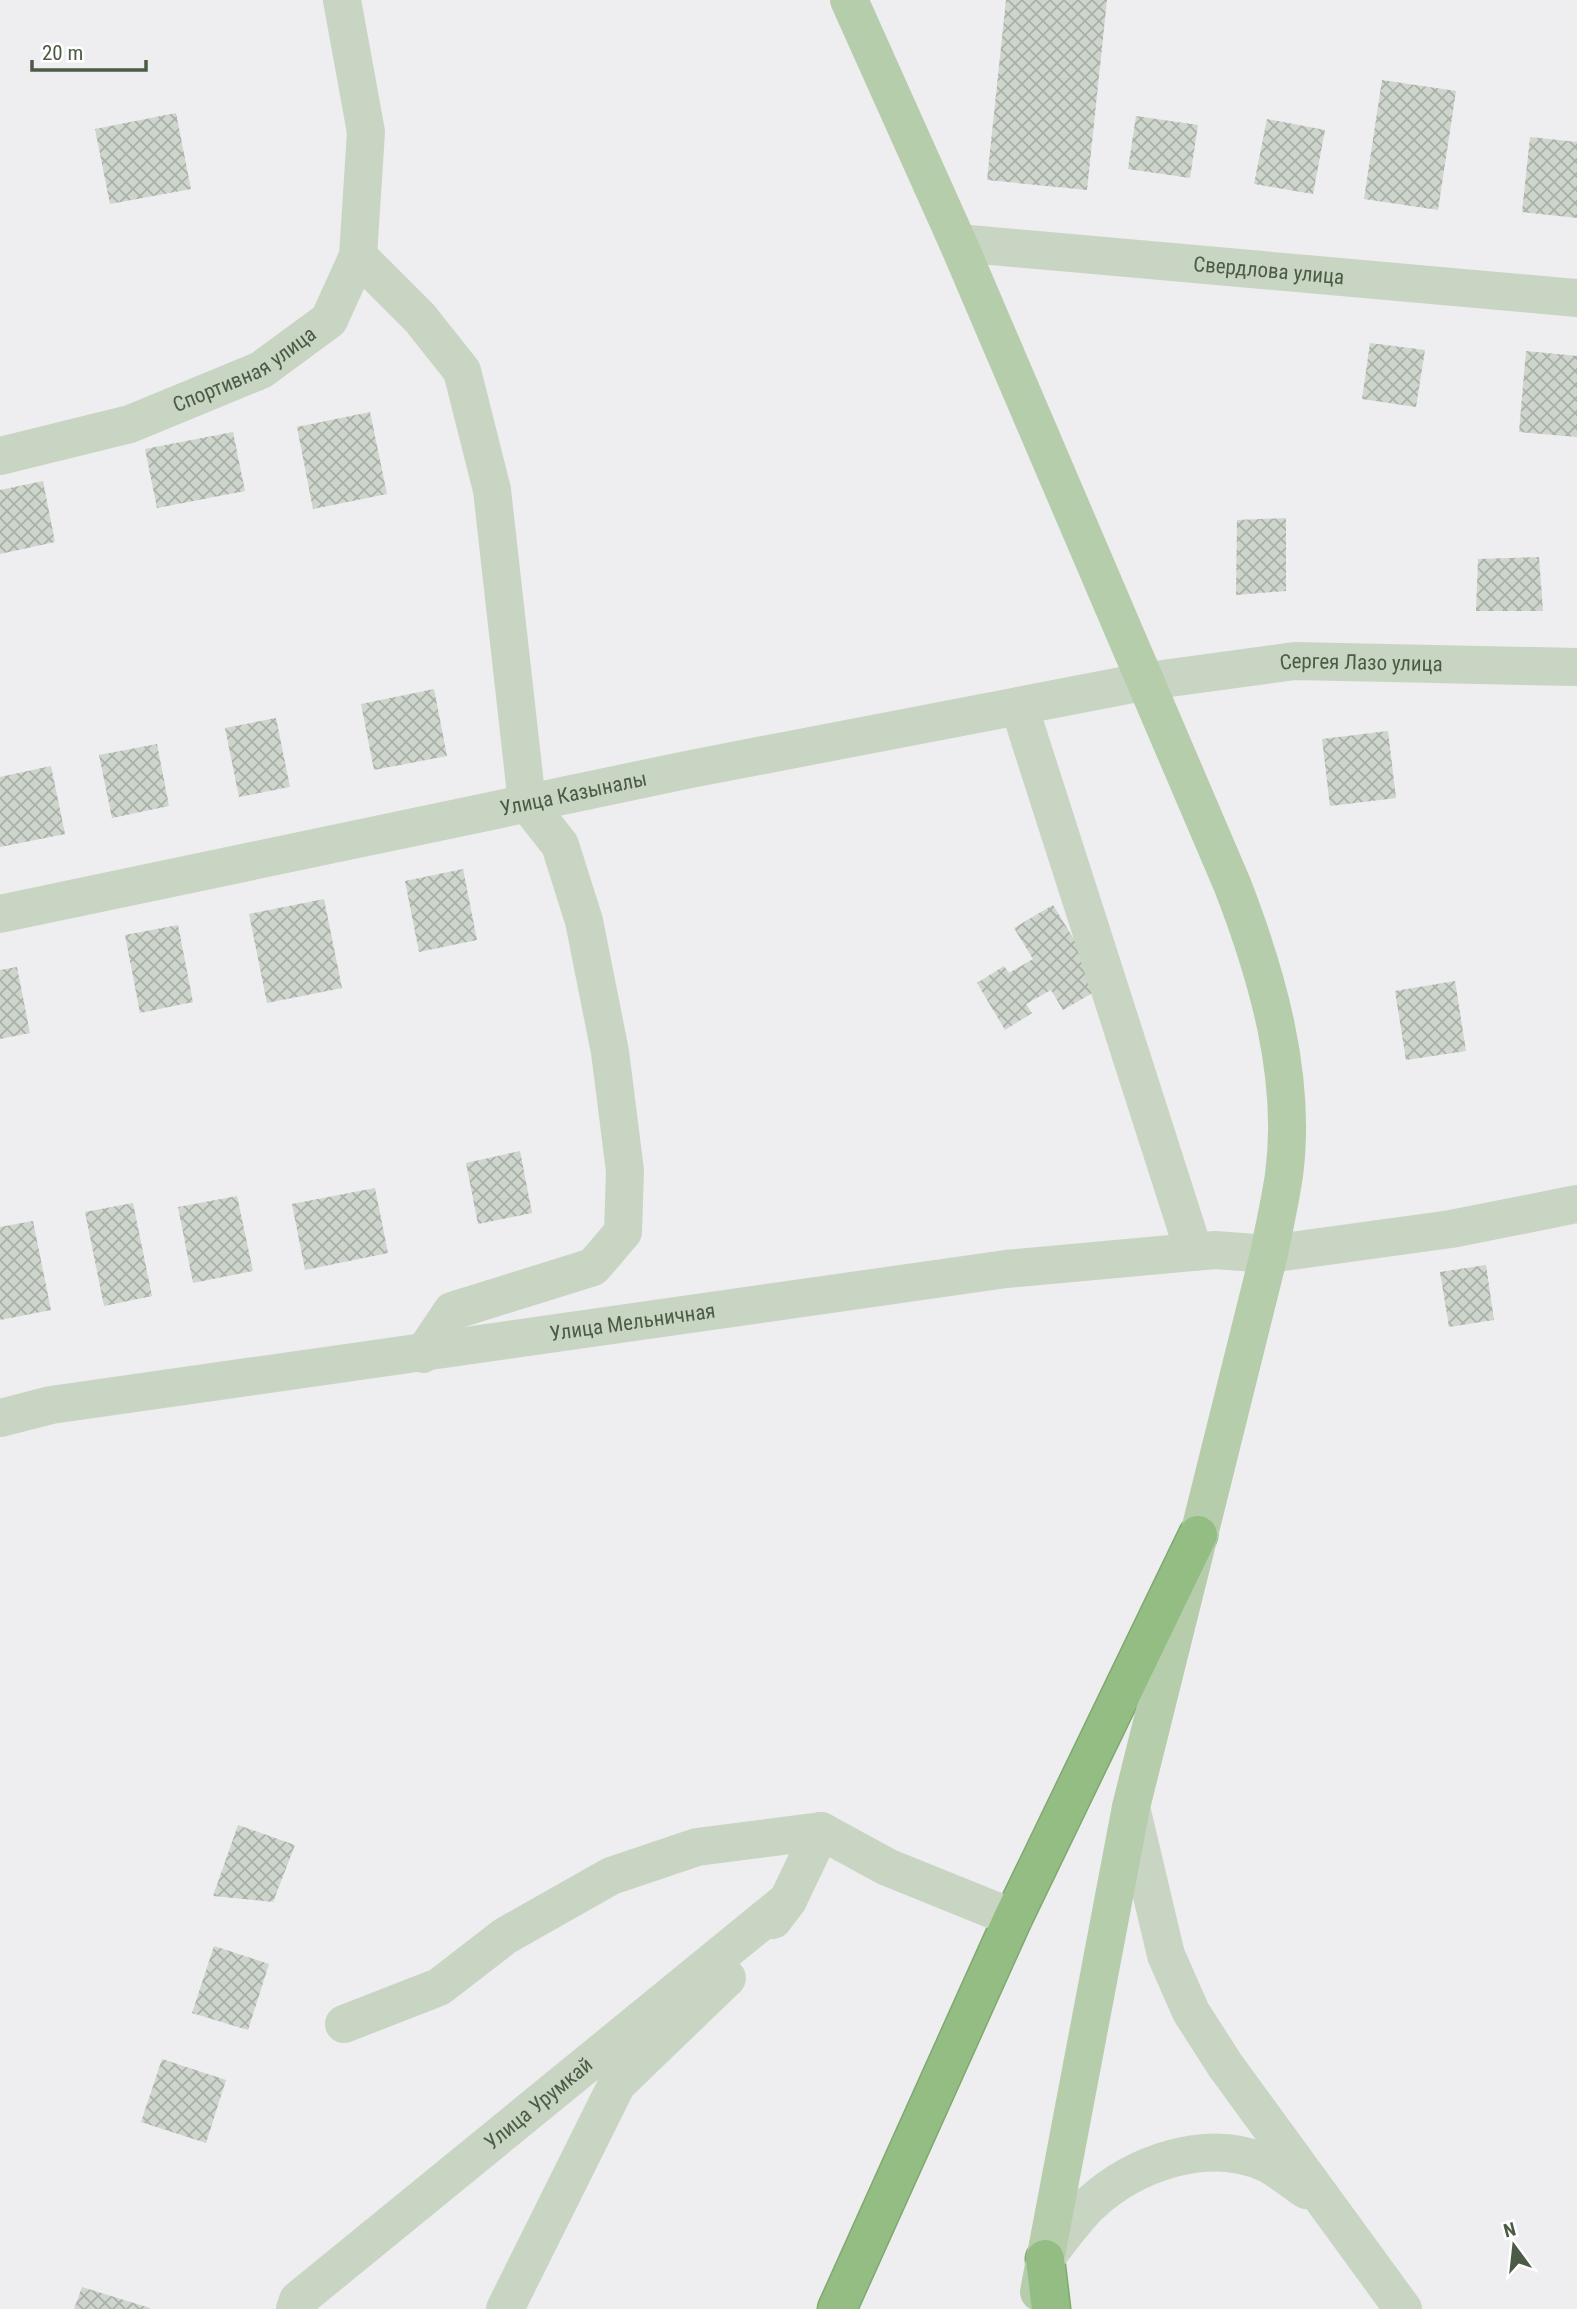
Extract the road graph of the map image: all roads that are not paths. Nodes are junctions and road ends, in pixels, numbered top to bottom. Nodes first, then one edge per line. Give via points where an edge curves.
1 (342, 0) edge
2 (849, 0) edge
3 (958, 243) junction
4 (358, 256) junction
5 (1577, 298) edge
6 (0, 456) edge
7 (1577, 667) edge
8 (1148, 681) junction
9 (1019, 706) junction
10 (527, 803) junction
11 (0, 914) edge
12 (1577, 1204) edge
13 (1194, 1252) junction
14 (1269, 1254) junction
15 (423, 1354) junction
16 (0, 1418) edge
17 (1198, 1535) junction
18 (1130, 1807) junction
19 (821, 1831) junction
20 (788, 1900) junction
21 (1013, 1918) junction
22 (344, 2024) dead end
23 (1325, 2203) junction
24 (1045, 2259) junction
25 (295, 2309) edge
26 (505, 2309) edge
27 (837, 2309) edge
28 (1035, 2309) edge
29 (1051, 2309) edge
30 (1403, 2309) edge

1 - 4 street, Спортивная улица via 366,132
2 - 3 main road
3 - 5 street, Свердлова улица
3 - 8 main road
4 - 6 street, Спортивная улица via 329,320 261,370 130,424
4 - 10 street via 420,318 462,372 492,490
7 - 8 street, Сергея Лазо улица via 1295,661
8 - 9 street, Улица Казыналы
8 - 14 main road via 1260,958 1276,1030 1284,1090 1284,1174
9 - 10 street, Улица Казыналы
9 - 13 street
10 - 11 street, Улица Казыналы
10 - 15 street via 560,845 583,921 610,1052 625,1171 624,1232 593,1267 452,1311
12 - 14 street, Улица Мельничная via 1451,1229
13 - 14 street, Улица Мельничная
13 - 15 street, Улица Мельничная via 1006,1269
14 - 17 main road
15 - 16 street, Улица Мельничная via 51,1405
17 - 18 main road
17 - 21 highway
18 - 23 street via 1166,1955 1191,2012
18 - 24 main road
19 - 20 street
19 - 21 street via 887,1867
19 - 22 street via 697,1847 611,1876 505,1936 439,1987
20 - 25 street, Улица Урумкай via 298,2300
20 - 26 street via 722,1985 617,2084
21 - 27 highway
23 - 24 street via 1266,2163 1220,2152 1169,2158 1124,2177 1088,2206
23 - 30 street
24 - 28 main road
24 - 29 highway

